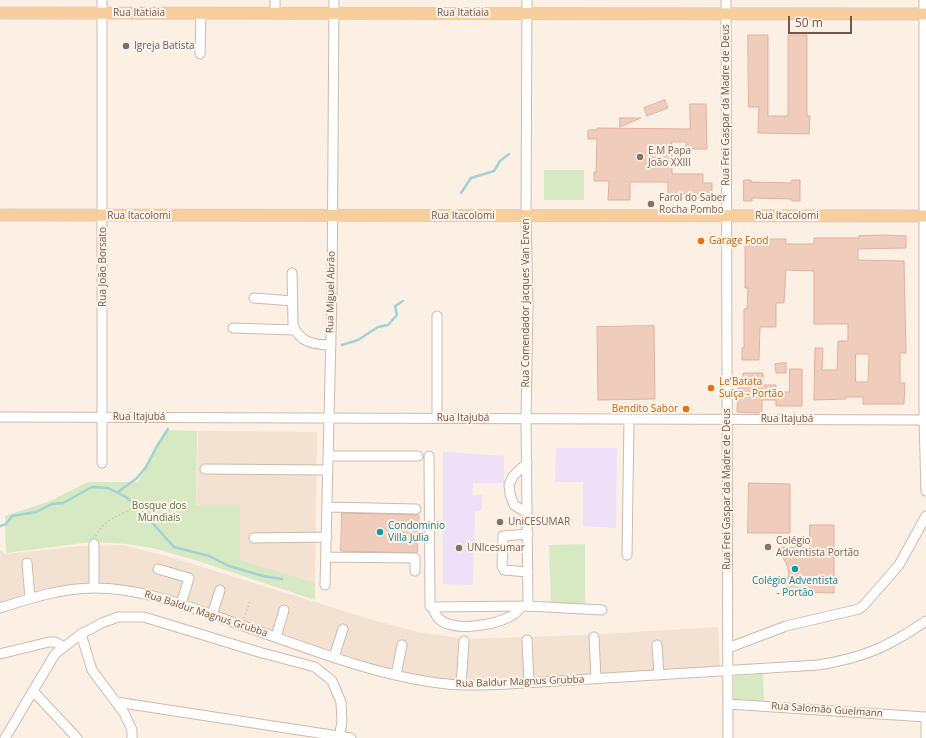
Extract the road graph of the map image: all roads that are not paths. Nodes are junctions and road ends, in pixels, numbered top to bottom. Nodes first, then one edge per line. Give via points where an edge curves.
1 (102, 0) edge
2 (275, 0) edge
3 (334, 0) edge
4 (527, 0) edge
5 (726, 0) edge
6 (924, 0) edge
7 (0, 13) edge
8 (102, 13) junction
9 (201, 13) junction
10 (275, 13) junction
11 (334, 13) junction
12 (527, 14) junction
13 (726, 14) junction
14 (925, 14) edge
15 (200, 54) dead end
16 (0, 216) edge
17 (103, 216) junction
18 (332, 216) junction
19 (526, 216) junction
20 (727, 216) junction
21 (925, 216) edge
22 (292, 273) dead end
23 (254, 298) dead end
24 (293, 301) junction
25 (437, 316) dead end
26 (233, 328) dead end
27 (294, 330) junction
28 (331, 345) junction
29 (0, 417) edge
30 (103, 417) junction
31 (329, 418) junction
32 (437, 418) junction
33 (526, 419) junction
34 (629, 419) junction
35 (727, 419) junction
36 (925, 420) edge
37 (328, 456) junction
38 (418, 456) dead end
39 (429, 456) dead end
40 (102, 463) dead end
41 (527, 463) junction
42 (206, 469) dead end
43 (328, 470) junction
44 (926, 491) edge
45 (327, 507) junction
46 (416, 509) dead end
47 (527, 513) junction
48 (926, 516) edge
49 (528, 534) junction
50 (327, 537) junction
51 (254, 538) dead end
52 (94, 544) road end
53 (627, 555) dead end
54 (326, 557) junction
55 (27, 563) dead end
56 (158, 569) dead end
57 (415, 571) dead end
58 (528, 572) junction
59 (326, 585) dead end
60 (94, 588) junction
61 (220, 590) dead end
62 (30, 598) junction
63 (181, 604) junction
64 (525, 606) junction
65 (432, 607) junction
66 (0, 608) edge
67 (284, 610) dead end
68 (602, 610) dead end
69 (212, 615) junction
70 (926, 621) edge
71 (343, 629) dead end
72 (81, 634) junction
73 (594, 636) dead end
74 (276, 637) junction
75 (527, 640) dead end
76 (464, 641) dead end
77 (402, 645) dead end
78 (657, 645) dead end
79 (64, 647) junction
80 (728, 648) junction
81 (0, 654) edge
82 (334, 657) junction
83 (728, 671) junction
84 (396, 675) junction
85 (659, 675) junction
86 (596, 679) junction
87 (529, 683) junction
88 (461, 685) junction
89 (33, 691) junction
90 (116, 702) junction
91 (728, 704) junction
92 (926, 717) edge
93 (339, 737) edge
94 (5, 738) edge
95 (77, 738) edge
96 (132, 738) edge
97 (351, 738) edge
98 (728, 738) edge
99 (926, 738) edge

1 - 8 street, Rua João Borsato
2 - 10 street
3 - 11 street, Rua Miguel Abrão
4 - 12 street, Rua Comendador Jacques Van Erven
5 - 13 street, Rua Frei Gaspar da Madre de Deus
6 - 14 street
7 - 8 main road, Rua Itatiaia
8 - 9 main road, Rua Itatiaia
8 - 17 street, Rua João Borsato
9 - 10 main road, Rua Itatiaia
9 - 15 street
10 - 11 main road, Rua Itatiaia
11 - 12 main road, Rua Itatiaia
11 - 18 street, Rua Miguel Abrão
12 - 13 main road, Rua Itatiaia
12 - 19 street, Rua Comendador Jacques Van Erven
13 - 14 main road, Rua Itatiaia
13 - 20 street, Rua Frei Gaspar da Madre de Deus
14 - 21 street
16 - 17 main road, Rua Itacolomi
17 - 18 main road, Rua Itacolomi
17 - 30 street, Rua João Borsato
18 - 19 main road, Rua Itacolomi
18 - 28 street, Rua Miguel Abrão
19 - 20 main road, Rua Itacolomi
19 - 33 street, Rua Comendador Jacques Van Erven
20 - 21 main road, Rua Itacolomi
20 - 35 street, Rua Frei Gaspar da Madre de Deus
21 - 36 street
22 - 24 street
23 - 24 street
24 - 27 street
25 - 32 street
26 - 27 street
27 - 28 street via 303,340
28 - 31 street, Rua Miguel Abrão
29 - 30 street, Rua Itajubá
30 - 31 street, Rua Itajubá
30 - 40 street, Rua João Borsato
31 - 32 street, Rua Itajubá
31 - 37 street, Rua Miguel Abrão
32 - 33 street, Rua Itajubá
33 - 34 street, Rua Itajubá
33 - 41 street, Rua Comendador Jacques Van Erven
34 - 35 street, Rua Itajubá
34 - 53 street
35 - 36 street, Rua Itajubá
35 - 80 street, Rua Frei Gaspar da Madre de Deus
36 - 44 street
37 - 38 street
37 - 43 street, Rua Miguel Abrão
39 - 65 street
41 - 47 street, Rua Comendador Jacques Van Erven
41 - 47 street via 513,476 509,485 514,504
42 - 43 street
43 - 45 street, Rua Miguel Abrão
45 - 46 street
45 - 50 street, Rua Miguel Abrão
47 - 49 street, Rua Comendador Jacques Van Erven
48 - 80 street via 899,565 859,608 786,626
49 - 58 street, Rua Comendador Jacques Van Erven
49 - 58 street via 503,536 502,566 504,570
50 - 51 street
50 - 54 street, Rua Miguel Abrão
52 - 60 street
54 - 57 street via 415,558
54 - 59 street, Rua Miguel Abrão
55 - 62 street
56 - 63 street via 189,578
58 - 64 street, Rua Comendador Jacques Van Erven
60 - 62 street, Rua Baldur Magnus Grubba via 67,590
60 - 63 street, Rua Baldur Magnus Grubba via 136,592
61 - 69 street
62 - 66 street, Rua Baldur Magnus Grubba
63 - 69 street, Rua Baldur Magnus Grubba
64 - 65 street
64 - 65 street via 498,622 469,626 441,620
64 - 68 street
67 - 74 street
69 - 74 street, Rua Baldur Magnus Grubba
70 - 83 street, Rua Baldur Magnus Grubba via 874,652 848,659 818,665
71 - 82 street
72 - 79 street
72 - 90 street via 92,670
72 - 93 street via 118,617 144,617 315,667 332,681 341,702 342,722
73 - 86 street
74 - 82 street, Rua Baldur Magnus Grubba
75 - 87 street
76 - 88 street
77 - 84 street
78 - 85 street
79 - 81 street via 49,642
79 - 89 street via 55,654
80 - 83 street, Rua Frei Gaspar da Madre de Deus
82 - 84 street, Rua Baldur Magnus Grubba
83 - 85 street, Rua Baldur Magnus Grubba
83 - 91 street, Rua Frei Gaspar da Madre de Deus
84 - 88 street, Rua Baldur Magnus Grubba
85 - 86 street, Rua Baldur Magnus Grubba
86 - 87 street, Rua Baldur Magnus Grubba
87 - 88 street, Rua Baldur Magnus Grubba
89 - 94 street
89 - 95 street
90 - 93 street
90 - 96 street via 132,730
91 - 92 street, Rua Salomão Guelmann
91 - 98 street, Rua Frei Gaspar da Madre de Deus
92 - 99 street
93 - 97 street

